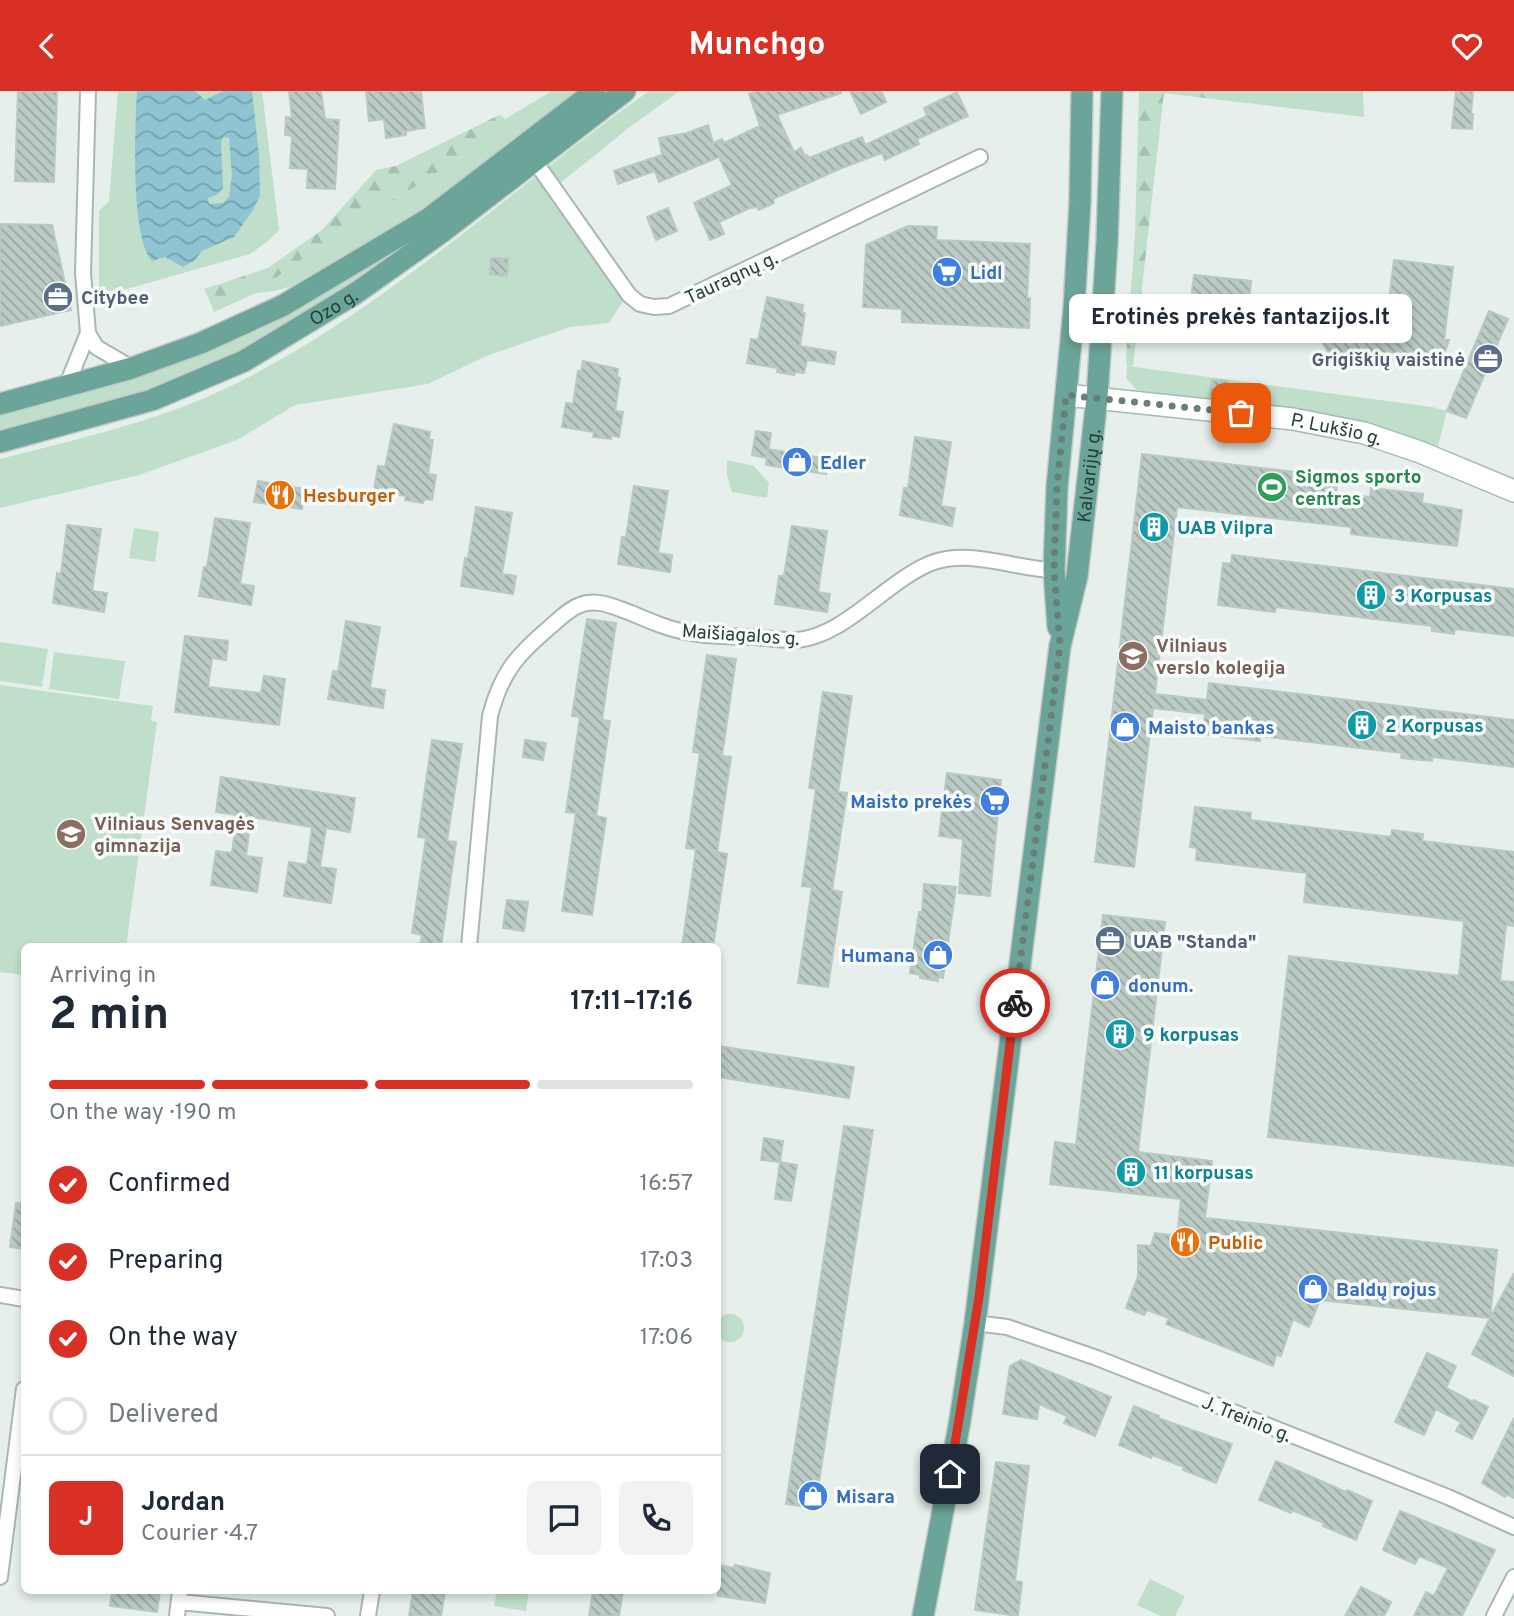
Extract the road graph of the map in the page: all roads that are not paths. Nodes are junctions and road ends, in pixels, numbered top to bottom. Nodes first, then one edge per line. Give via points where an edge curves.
1 (88, 91) edge
2 (595, 91) edge
3 (625, 91) edge
4 (1082, 91) edge
5 (1112, 91) edge
6 (980, 157) dead end
7 (534, 160) junction
8 (88, 333) junction
9 (132, 368) junction
10 (66, 387) junction
11 (1066, 395) junction
12 (1097, 398) junction
13 (0, 404) edge
14 (0, 442) edge
15 (1514, 491) edge
16 (1054, 570) junction
17 (1060, 646) junction
18 (469, 943) edge
19 (0, 1295) edge
20 (21, 1298) edge
21 (975, 1323) junction
22 (21, 1412) edge
23 (1514, 1527) edge
24 (0, 1577) edge
25 (1514, 1577) edge
26 (372, 1594) edge
27 (179, 1603) edge
28 (327, 1616) edge
29 (368, 1616) edge
30 (923, 1616) edge
31 (1494, 1616) edge

1 - 8 street via 83,273
2 - 9 main road, Ozo g. via 428,219 339,273 282,306
3 - 7 main road, Ozo g.
4 - 11 main road, Kalvarijų g. via 1080,202
5 - 12 main road, Kalvarijų g.
6 - 7 street, Tauragnų g. via 669,306 654,307 629,295
7 - 14 main road, Ozo g. via 356,293 244,362 152,400
8 - 9 street via 96,347
8 - 10 street
9 - 10 main road, Ozo g.
10 - 13 main road, Ozo g.
11 - 12 street, P. Lukšio g.
11 - 16 main road, Kalvarijų g.
12 - 15 street, P. Lukšio g. via 1293,419 1364,433
12 - 17 main road, Kalvarijų g. via 1077,576
16 - 17 main road, Kalvarijų g.
16 - 18 street, Maišiagalos g. via 961,557 946,559 918,570 828,630 795,640 692,633 604,603 590,601 577,606 510,664 495,697
17 - 21 main road, Kalvarijų g.
19 - 20 street
21 - 23 street, J. Treinio g. via 1007,1327 1097,1358
21 - 30 main road, Kalvarijų g.
22 - 24 street
25 - 31 street
26 - 29 street
27 - 28 street

